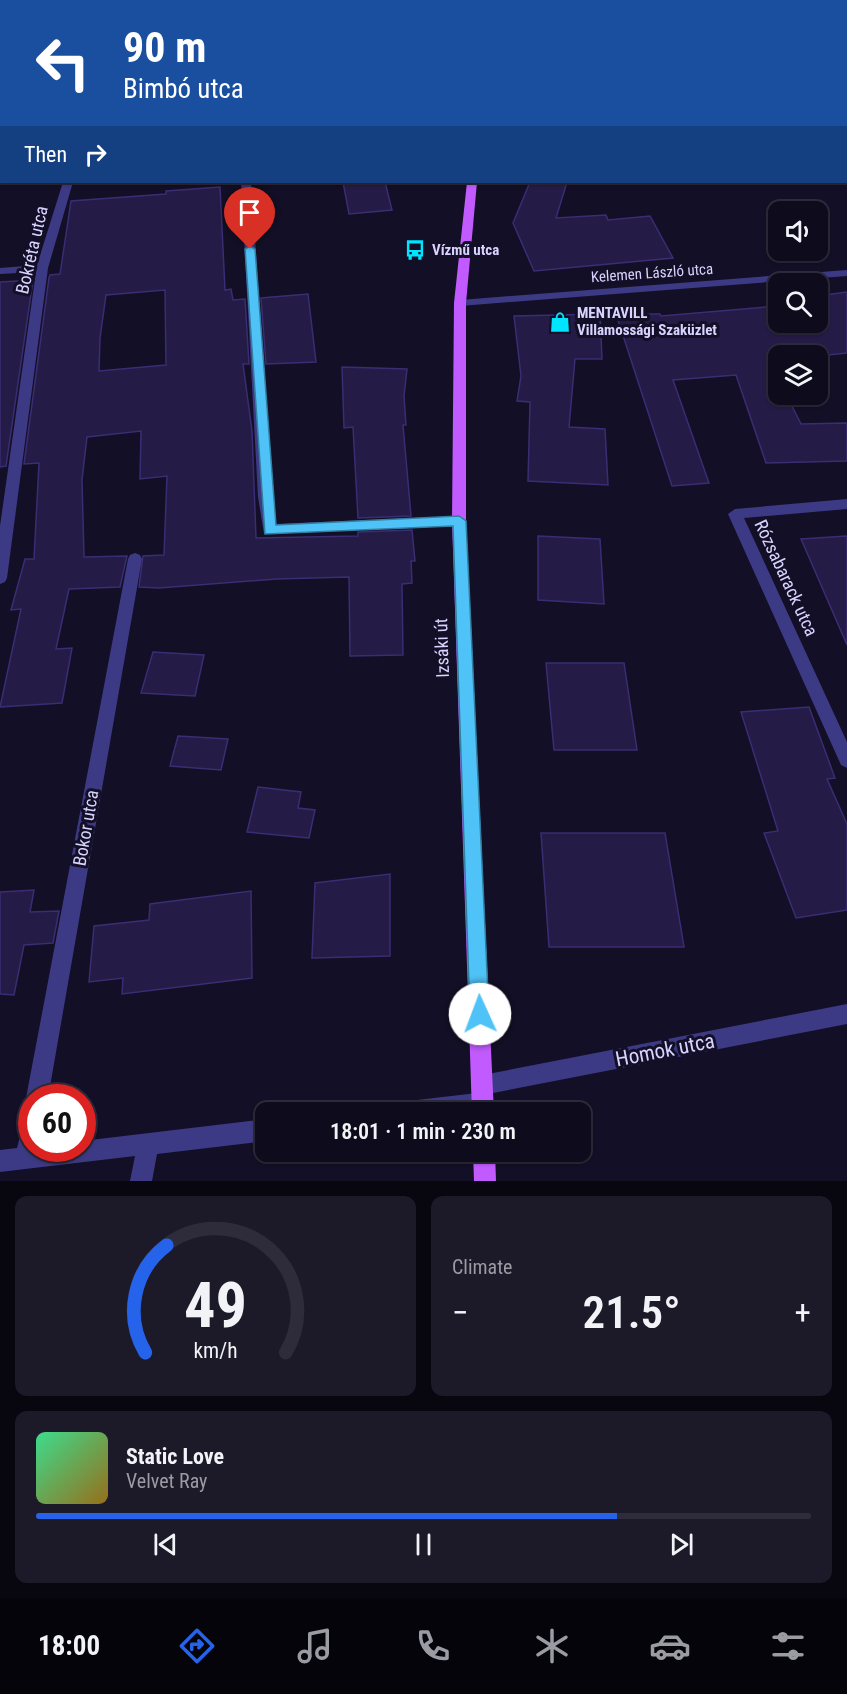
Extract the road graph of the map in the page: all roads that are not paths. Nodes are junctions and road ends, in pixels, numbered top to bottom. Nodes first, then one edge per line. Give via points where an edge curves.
1 (68, 183) edge
2 (246, 183) edge
3 (472, 183) edge
4 (42, 268) junction
5 (0, 271) edge
6 (847, 273) edge
7 (460, 303) junction
8 (847, 504) edge
9 (459, 521) junction
10 (135, 559) dead end
11 (0, 578) edge
12 (847, 759) edge
13 (847, 1014) edge
14 (40, 1084) edge
15 (483, 1100) edge
16 (255, 1131) edge
17 (148, 1144) junction
18 (96, 1150) edge
19 (18, 1159) edge
20 (0, 1161) edge
21 (484, 1162) edge
22 (141, 1181) edge
23 (485, 1181) edge

1 - 4 street, Bokréta utca
2 - 9 street via 269,530
3 - 7 main road, Izsáki út
4 - 5 street
4 - 11 street, Bokréta utca
6 - 7 street, Kelemen László utca
7 - 9 main road, Izsáki út
8 - 12 street, Rózsabarack utca via 735,514
9 - 15 main road, Izsáki út
10 - 14 street, Bokor utca
13 - 15 street, Homok utca
16 - 17 street
17 - 18 street
17 - 22 street
19 - 20 street
21 - 23 main road

